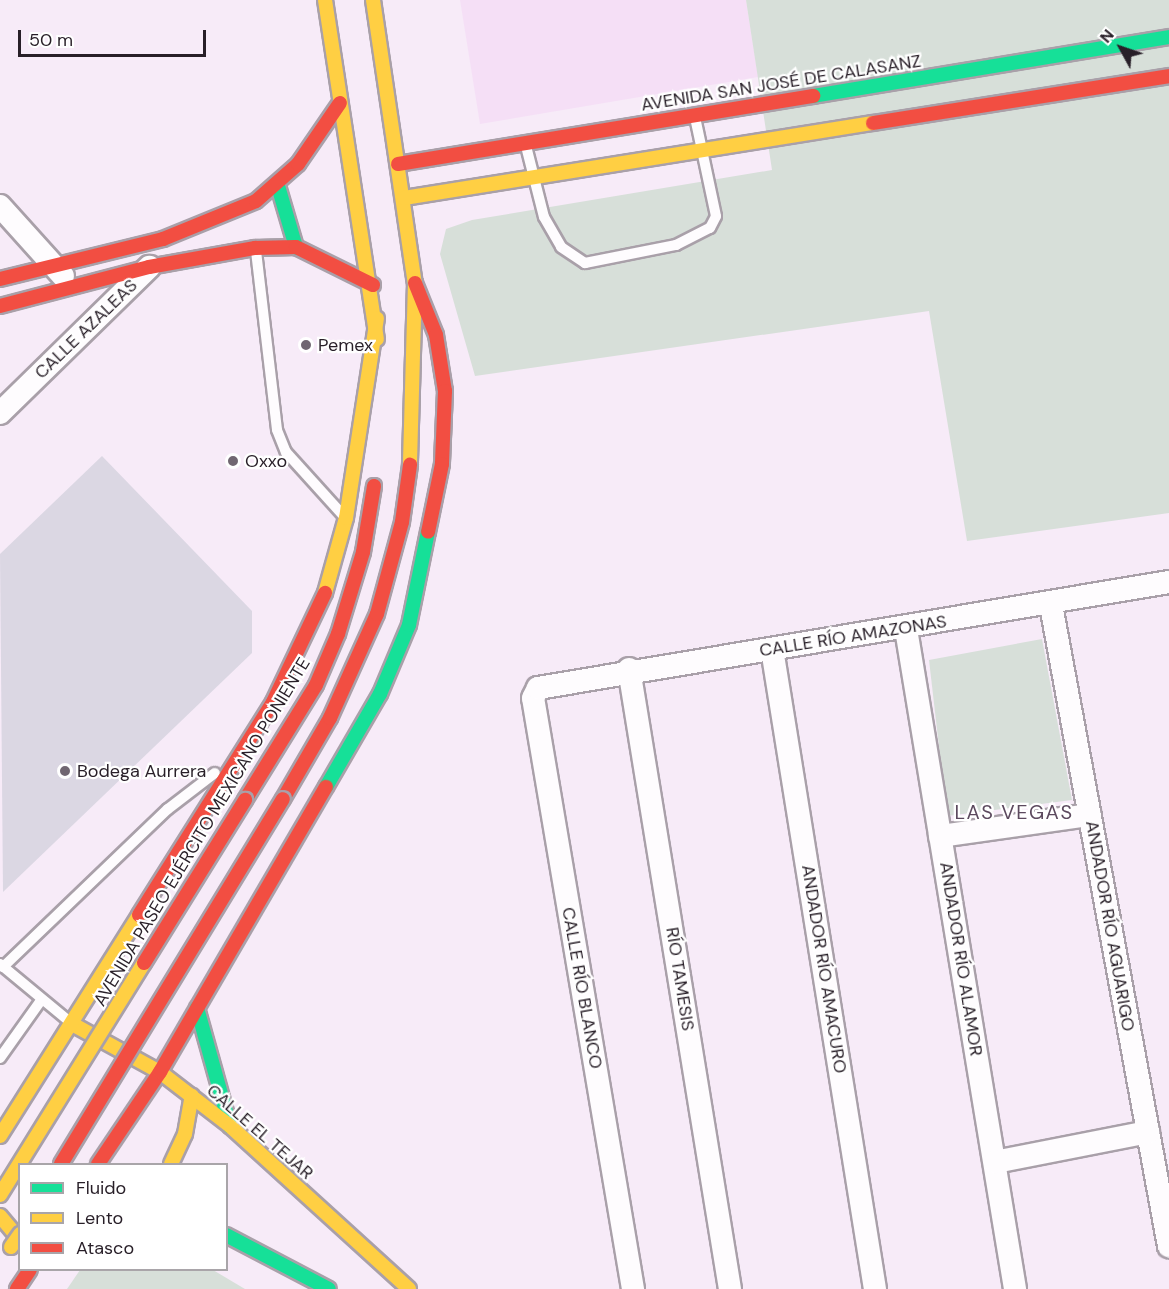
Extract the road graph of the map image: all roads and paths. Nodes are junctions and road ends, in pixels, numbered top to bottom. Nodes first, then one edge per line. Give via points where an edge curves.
1 (325, 0) edge
2 (373, 0) edge
3 (1169, 37) edge
4 (1169, 76) edge
5 (340, 103) junction
6 (694, 115) junction
7 (525, 143) junction
8 (704, 150) junction
9 (398, 164) junction
10 (530, 178) junction
11 (278, 186) junction
12 (404, 198) junction
13 (0, 206) edge
14 (163, 239) junction
15 (255, 248) junction
16 (296, 248) junction
17 (54, 264) junction
18 (149, 267) junction
19 (0, 279) edge
20 (415, 284) junction
21 (373, 285) junction
22 (71, 286) junction
23 (0, 306) edge
24 (377, 318) junction
25 (0, 413) edge
26 (379, 421) dead end
27 (377, 466) dead end
28 (346, 518) junction
29 (1169, 582) edge
30 (1051, 605) junction
31 (906, 629) junction
32 (772, 649) junction
33 (629, 669) junction
34 (538, 688) joint
35 (238, 758) junction
36 (1090, 815) junction
37 (940, 836) junction
38 (116, 950) junction
39 (2, 966) edge
40 (203, 994) junction
41 (42, 999) junction
42 (197, 1008) junction
43 (72, 1023) junction
44 (0, 1058) edge
45 (160, 1072) junction
46 (27, 1094) junction
47 (192, 1096) junction
48 (230, 1126) junction
49 (1148, 1132) junction
50 (0, 1136) edge
51 (104, 1162) edge
52 (995, 1162) junction
53 (20, 1163) edge
54 (62, 1163) edge
55 (171, 1163) edge
56 (18, 1167) edge
57 (0, 1196) edge
58 (0, 1216) edge
59 (228, 1236) edge
60 (18, 1237) edge
61 (18, 1238) edge
62 (1169, 1246) edge
63 (0, 1266) edge
64 (20, 1271) edge
65 (29, 1271) edge
66 (18, 1287) edge
67 (329, 1289) edge
68 (409, 1289) edge
69 (633, 1289) edge
70 (730, 1289) edge
71 (875, 1289) edge
72 (1015, 1289) edge

1 - 5 main road
2 - 9 main road
3 - 6 main road, AVENIDA SAN JOSÉ DE CALASANZ
4 - 8 main road
5 - 11 main road
5 - 21 main road
6 - 7 main road, AVENIDA SAN JOSÉ DE CALASANZ
6 - 8 lane
7 - 9 main road, AVENIDA SAN JOSÉ DE CALASANZ
7 - 10 lane
8 - 10 main road
8 - 10 lane via 716,216 710,228 676,245 585,262 561,247
9 - 12 main road
10 - 12 main road
11 - 14 main road via 256,201
11 - 16 main road
12 - 20 main road
13 - 17 street
14 - 17 main road
14 - 18 street, CALLE AZALEAS
15 - 16 main road
15 - 18 main road
15 - 28 lane via 277,430 291,459
16 - 21 main road
17 - 19 main road
17 - 22 street
18 - 22 main road
18 - 25 street, CALLE AZALEAS
20 - 40 main road via 436,335 445,391 442,464 409,625 380,694
20 - 54 main road, bridge via 415,429 402,522 377,614 330,718
21 - 24 main road
22 - 23 main road
24 - 26 main road
24 - 28 main road
27 - 53 main road, AVENIDA PASEO EJÉRCITO MEXICANO PONIENTE, bridge via 363,552 316,685
28 - 35 main road via 330,582 303,643
29 - 30 street, CALLE RÍO AMAZONAS
30 - 31 street, CALLE RÍO AMAZONAS
30 - 36 street, ANDADOR RÍO AGUARIGO
31 - 32 street, CALLE RÍO AMAZONAS
31 - 37 street, ANDADOR RÍO ALAMOR
32 - 33 street, CALLE RÍO AMAZONAS
32 - 71 street, ANDADOR RÍO AMACURO
33 - 34 street, CALLE RÍO AMAZONAS
33 - 70 street, RÍO TAMESIS
34 - 69 street, CALLE RÍO BLANCO via 533,698
35 - 38 main road
35 - 39 lane via 168,809
36 - 37 street
36 - 49 street, ANDADOR RÍO AGUARIGO
37 - 52 street, ANDADOR RÍO ALAMOR
38 - 40 main road via 124,978 145,998 175,1002
38 - 43 main road
39 - 41 lane
40 - 42 main road
41 - 43 lane
41 - 44 lane
42 - 45 main road
42 - 48 main road
43 - 45 main road, CALLE EL TEJAR
43 - 46 main road
45 - 47 main road, CALLE EL TEJAR
45 - 51 main road
46 - 50 main road
46 - 51 main road
47 - 48 main road, CALLE EL TEJAR
47 - 55 main road via 185,1134
48 - 68 main road, CALLE EL TEJAR
49 - 52 street
49 - 62 street, ANDADOR RÍO AGUARIGO
52 - 72 street, ANDADOR RÍO ALAMOR
56 - 57 main road, AVENIDA PASEO EJÉRCITO MEXICANO PONIENTE, bridge
58 - 61 main road
59 - 67 main road
60 - 63 main road, bridge
64 - 66 main road
65 - 66 main road

